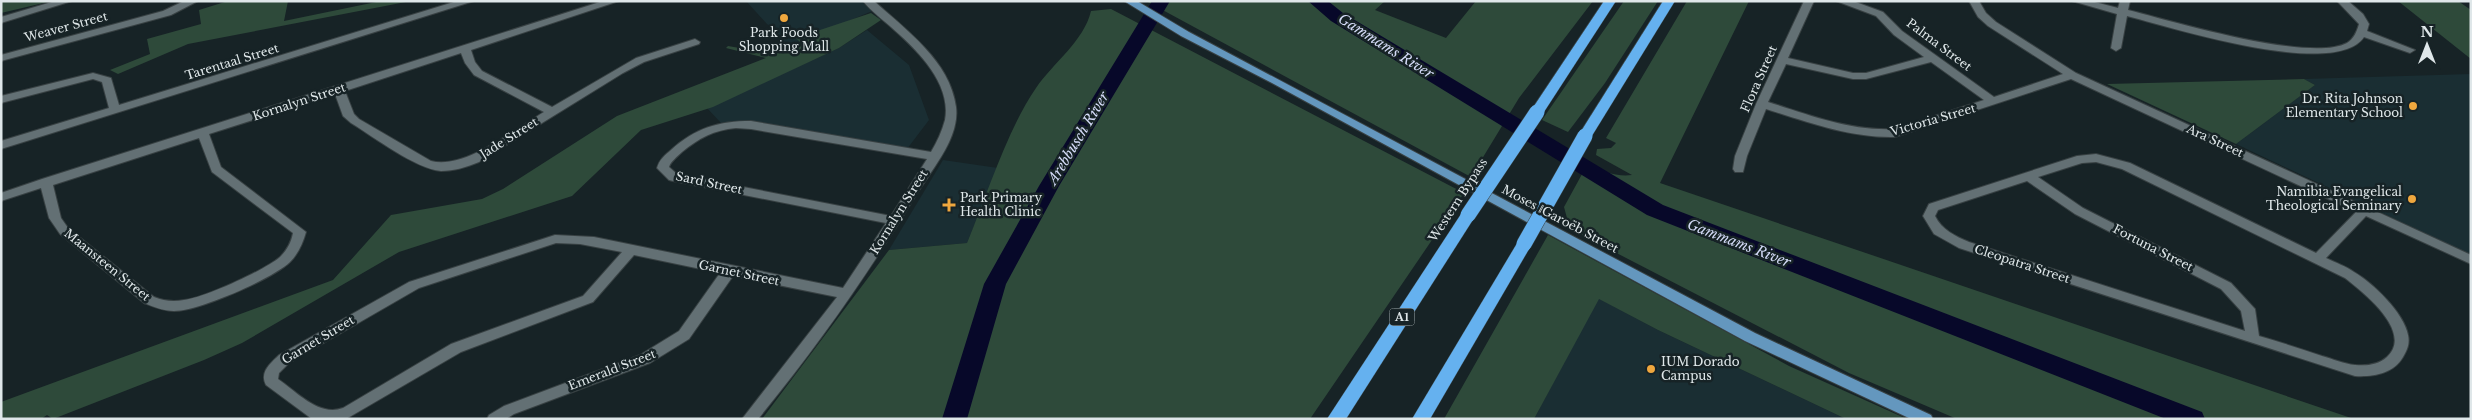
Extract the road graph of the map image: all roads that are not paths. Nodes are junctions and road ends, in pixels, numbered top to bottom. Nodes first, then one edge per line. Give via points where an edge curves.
1 (68, 1) edge
2 (193, 1) edge
3 (469, 1) edge
4 (570, 1) edge
5 (608, 1) edge
6 (614, 1) edge
7 (868, 1) edge
8 (1129, 1) edge
9 (1610, 1) edge
10 (1669, 1) edge
11 (1809, 1) edge
12 (1841, 1) edge
13 (1974, 1) edge
14 (2077, 1) edge
15 (2342, 1) edge
16 (596, 6) junction
17 (2123, 7) edge
18 (580, 10) junction
19 (1, 20) edge
20 (2362, 33) junction
21 (695, 42) dead end
22 (2116, 48) dead end
23 (465, 49) junction
24 (2410, 50) dead end
25 (1, 58) edge
26 (1933, 58) junction
27 (1783, 60) junction
28 (2072, 74) junction
29 (339, 89) junction
30 (1, 100) edge
31 (1994, 102) junction
32 (1762, 104) junction
33 (115, 112) junction
34 (550, 112) junction
35 (203, 133) junction
36 (1, 145) edge
37 (934, 156) junction
38 (1739, 169) dead end
39 (2028, 176) junction
40 (46, 182) junction
41 (1, 197) edge
42 (2365, 210) junction
43 (895, 221) junction
44 (631, 250) junction
45 (2319, 258) junction
46 (2471, 260) edge
47 (729, 271) junction
48 (847, 294) junction
49 (2252, 339) junction
50 (494, 419) edge
51 (749, 419) edge
52 (1336, 419) edge
53 (1421, 419) edge
54 (1926, 419) edge

1 - 19 street, Weaver Street
2 - 25 street, Weaver Street via 167,13
3 - 33 street, Tarentaal Street
4 - 18 street
5 - 16 street, Kornalyn Street
6 - 16 street, Kornalyn Street
7 - 37 street, Kornalyn Street via 926,56 940,76 949,98 951,118
8 - 54 main road, Moses ǁGaroëb Street via 1750,337
9 - 52 highway, Western Bypass / A1, bridge
10 - 53 highway, bridge via 1585,136
11 - 27 street, Flora Street
12 - 26 street, Palma Street via 1883,14 1898,33
13 - 28 street, Ara Street via 1992,24
14 - 17 street
15 - 20 street via 2362,20
16 - 18 street, Kornalyn Street
17 - 20 street via 2276,49 2346,47
17 - 22 street
18 - 23 street, Kornalyn Street
20 - 24 street
21 - 34 street, Jade Street via 640,60
23 - 29 street, Kornalyn Street
23 - 34 street via 478,73
26 - 27 street via 1866,76
26 - 31 street, Palma Street
27 - 32 street, Flora Street
28 - 31 street, Victoria Street
28 - 42 street, Ara Street
29 - 34 street, Jade Street via 349,116 427,164 439,168 475,159
29 - 35 street, Kornalyn Street
30 - 33 street via 93,76 107,80
31 - 32 street, Victoria Street via 1895,133 1882,134 1859,132
32 - 38 street, Flora Street
33 - 36 street, Tarentaal Street
35 - 40 street, Kornalyn Street
35 - 40 street, Maansteen Street via 216,169 300,232 297,243 278,265 209,299 160,306 149,300 64,231 55,218
37 - 43 street, Kornalyn Street
37 - 43 street, Sard Street via 735,124 699,132 664,163 663,168 673,177
39 - 45 street, Cleopatra Street via 2081,159 2109,161 2126,166
39 - 49 street, Fortuna Street via 2079,211 2226,286 2248,309
39 - 49 street, Cleopatra Street via 1933,207 1929,216 1933,227 1964,245
40 - 41 street, Kornalyn Street
42 - 45 street
42 - 46 street, Ara Street
43 - 48 street, Kornalyn Street
44 - 44 street, Garnet Street via 588,299 456,348 348,412 337,416 318,415 272,381 272,371 284,359 423,282 563,238
44 - 47 street, Garnet Street
45 - 49 street, Cleopatra Street via 2350,275 2383,305 2402,335 2399,354 2391,363 2377,370 2357,371
47 - 48 street, Garnet Street
47 - 50 street, Emerald Street via 684,334 662,350 645,360
48 - 51 street, Kornalyn Street

